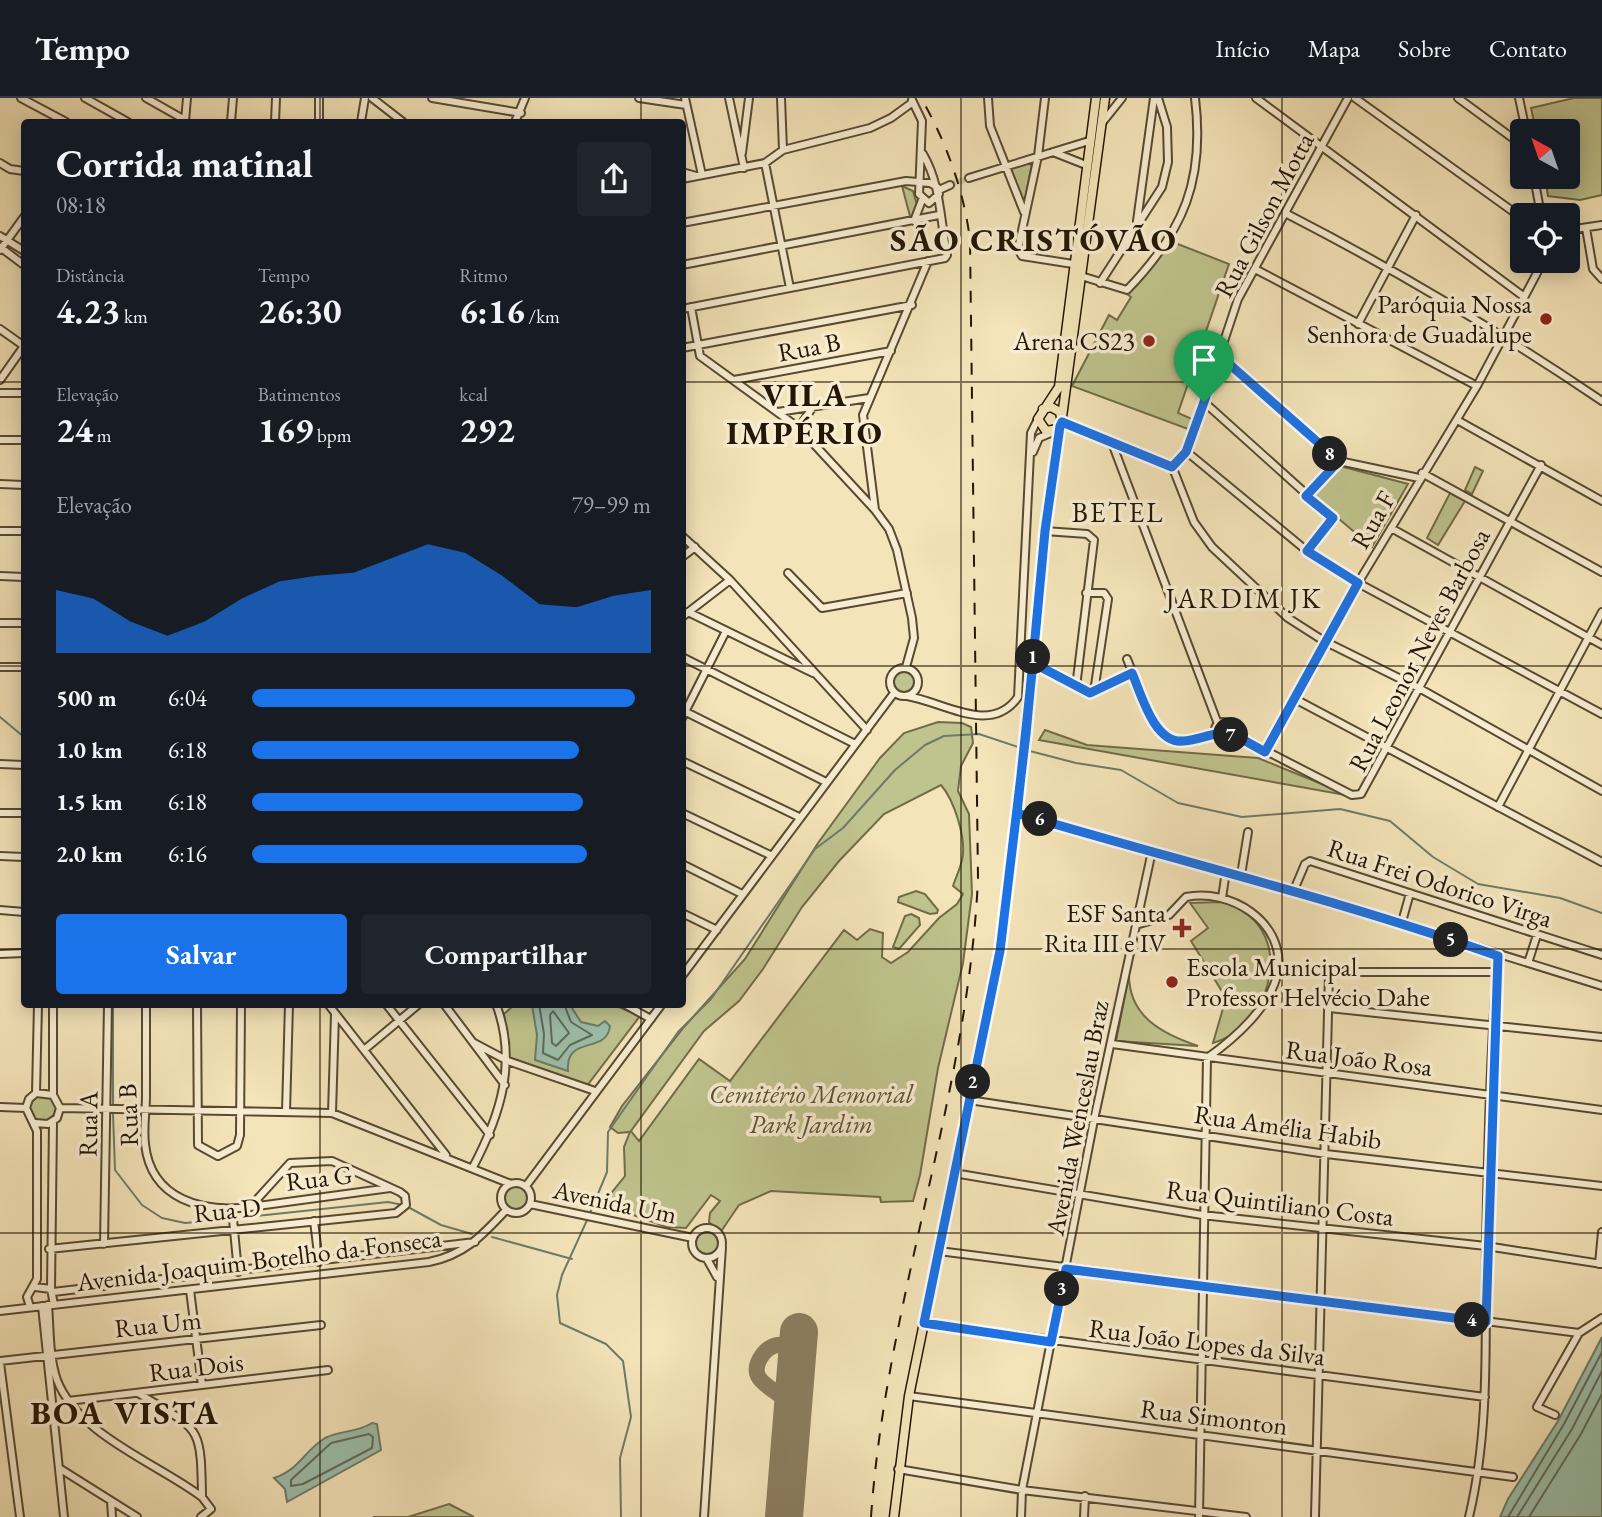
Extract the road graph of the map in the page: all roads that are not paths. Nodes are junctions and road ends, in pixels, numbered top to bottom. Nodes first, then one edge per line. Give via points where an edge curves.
1 (22, 98) edge
2 (85, 98) edge
3 (146, 98) edge
4 (187, 98) edge
5 (233, 98) edge
6 (276, 98) edge
7 (318, 98) edge
8 (365, 98) edge
9 (372, 98) edge
10 (432, 98) edge
11 (525, 98) edge
12 (639, 98) edge
13 (729, 98) edge
14 (749, 98) edge
15 (780, 98) edge
16 (988, 98) edge
17 (1045, 98) edge
18 (1096, 98) edge
19 (1105, 98) edge
20 (1122, 98) edge
21 (1156, 98) edge
22 (1195, 98) edge
23 (1256, 98) edge
24 (1348, 98) edge
25 (1355, 98) edge
26 (1458, 98) edge
27 (1519, 98) edge
28 (912, 100) edge
29 (34, 101) edge
30 (685, 101) edge
31 (521, 113) junction
32 (61, 119) edge
33 (123, 119) edge
34 (182, 119) edge
35 (185, 119) edge
36 (231, 119) edge
37 (275, 119) edge
38 (319, 119) edge
39 (362, 119) edge
40 (399, 119) edge
41 (518, 119) edge
42 (1523, 119) edge
43 (1102, 122) junction
44 (1510, 136) edge
45 (1087, 142) junction
46 (1100, 143) junction
47 (1321, 148) junction
48 (783, 150) junction
49 (1053, 152) junction
50 (923, 154) junction
51 (1038, 156) junction
52 (742, 158) junction
53 (0, 163) edge
54 (765, 163) junction
55 (1082, 164) junction
56 (920, 165) junction
57 (1006, 165) junction
58 (1096, 166) junction
59 (744, 168) junction
60 (21, 171) edge
61 (686, 174) edge
62 (700, 176) junction
63 (686, 178) edge
64 (969, 178) tunnel mouth
65 (908, 182) junction
66 (950, 185) tunnel mouth
67 (922, 186) junction
68 (938, 190) junction
69 (924, 201) junction
70 (772, 206) junction
71 (1510, 209) edge
72 (1024, 212) junction
73 (1287, 214) junction
74 (939, 215) junction
75 (1416, 215) junction
76 (21, 220) edge
77 (915, 221) junction
78 (686, 222) edge
79 (1136, 223) junction
80 (1602, 225) edge
81 (1586, 228) junction
82 (1580, 229) edge
83 (4, 238) edge
84 (781, 246) junction
85 (1, 248) edge
86 (21, 249) edge
87 (928, 261) junction
88 (21, 263) edge
89 (686, 263) edge
90 (1073, 264) junction
91 (1389, 267) junction
92 (1255, 270) junction
93 (1535, 273) edge
94 (1081, 276) junction
95 (1602, 279) edge
96 (1100, 283) junction
97 (790, 288) junction
98 (1523, 296) junction
99 (912, 305) junction
100 (691, 307) junction
101 (686, 308) edge
102 (1358, 324) junction
103 (0, 329) edge
104 (1504, 334) junction
105 (21, 344) edge
106 (696, 346) junction
107 (686, 347) edge
108 (21, 350) edge
109 (891, 351) junction
110 (1219, 355) junction
111 (0, 380) edge
112 (734, 380) junction
113 (1477, 386) junction
114 (0, 393) edge
115 (21, 393) edge
116 (869, 398) junction
117 (1602, 401) edge
118 (1204, 402) junction
119 (812, 408) junction
120 (1043, 409) junction
121 (777, 413) junction
122 (1457, 420) junction
123 (1039, 422) junction
124 (1057, 426) junction
125 (799, 428) junction
126 (0, 440) edge
127 (21, 440) edge
128 (1112, 443) junction
129 (1057, 448) junction
130 (1186, 452) junction
131 (1032, 454) junction
132 (1339, 461) junction
133 (1541, 466) junction
134 (1172, 467) junction
135 (1421, 476) junction
136 (0, 484) edge
137 (21, 485) edge
138 (1306, 496) junction
139 (1602, 501) edge
140 (875, 510) junction
141 (1510, 522) junction
142 (1391, 528) junction
143 (0, 530) edge
144 (21, 531) edge
145 (1045, 531) junction
146 (686, 539) edge
147 (695, 547) junction
148 (1307, 551) junction
149 (686, 554) edge
150 (1602, 572) edge
151 (789, 573) dead end
152 (0, 576) edge
153 (1481, 576) junction
154 (21, 577) edge
155 (730, 580) junction
156 (1358, 583) junction
157 (907, 593) junction
158 (1086, 593) junction
159 (1602, 612) edge
160 (686, 613) edge
161 (686, 614) edge
162 (0, 623) edge
163 (21, 623) edge
164 (726, 631) junction
165 (1451, 632) junction
166 (1588, 637) junction
167 (1324, 641) junction
168 (1602, 645) edge
169 (686, 659) edge
170 (1127, 659) dead end
171 (1033, 663) junction
172 (0, 667) edge
173 (21, 667) edge
174 (906, 667) junction
175 (707, 669) junction
176 (1132, 673) junction
177 (818, 676) junction
178 (917, 686) junction
179 (1076, 687) junction
180 (1419, 688) junction
181 (1094, 692) junction
182 (1559, 692) junction
183 (894, 693) junction
184 (907, 695) junction
185 (1295, 699) junction
186 (937, 702) junction
187 (686, 709) edge
188 (686, 714) edge
189 (1602, 714) edge
190 (1218, 724) junction
191 (867, 730) junction
192 (1231, 733) junction
193 (1216, 734) junction
194 (855, 744) junction
195 (1389, 747) junction
196 (1529, 750) junction
197 (1265, 752) junction
198 (686, 763) edge
199 (0, 764) edge
200 (21, 765) edge
201 (826, 782) junction
202 (1602, 790) edge
203 (1497, 807) junction
204 (0, 813) edge
205 (21, 813) edge
206 (1017, 813) junction
207 (686, 815) edge
208 (799, 817) junction
209 (1248, 832) dead end
210 (1152, 851) junction
211 (770, 855) junction
212 (0, 856) edge
213 (21, 857) edge
214 (1602, 862) edge
215 (686, 865) edge
216 (1226, 871) junction
217 (1241, 875) junction
218 (1294, 890) junction
219 (1410, 893) junction
220 (742, 894) junction
221 (1222, 898) junction
222 (0, 911) edge
223 (21, 912) edge
224 (686, 915) edge
225 (1402, 922) junction
226 (1136, 925) junction
227 (717, 930) junction
228 (1537, 935) junction
229 (21, 953) edge
230 (0, 954) edge
231 (1602, 955) edge
232 (1498, 956) junction
233 (1528, 963) junction
234 (686, 971) edge
235 (1278, 972) junction
236 (1497, 972) junction
237 (1329, 974) junction
238 (1602, 986) edge
239 (38, 1008) edge
240 (53, 1008) edge
241 (108, 1008) edge
242 (146, 1008) edge
243 (197, 1008) edge
244 (241, 1008) edge
245 (289, 1008) edge
246 (331, 1008) edge
247 (389, 1008) edge
248 (414, 1008) edge
249 (447, 1008) edge
250 (497, 1008) edge
251 (631, 1008) edge
252 (659, 1008) edge
253 (1329, 1008) junction
254 (335, 1014) junction
255 (651, 1019) junction
256 (399, 1020) junction
257 (1496, 1025) junction
258 (1602, 1037) edge
259 (474, 1043) junction
260 (1112, 1044) junction
261 (364, 1051) junction
262 (1207, 1058) junction
263 (508, 1061) junction
264 (1328, 1073) junction
265 (505, 1085) junction
266 (595, 1091) junction
267 (36, 1093) junction
268 (53, 1094) junction
269 (1492, 1095) junction
270 (969, 1100) junction
271 (0, 1107) edge
272 (26, 1108) junction
273 (60, 1108) junction
274 (107, 1108) junction
275 (146, 1108) junction
276 (1602, 1110) edge
277 (196, 1111) junction
278 (240, 1112) junction
279 (286, 1112) junction
280 (332, 1113) junction
281 (1094, 1120) junction
282 (53, 1122) junction
283 (35, 1123) junction
284 (490, 1135) junction
285 (1204, 1135) junction
286 (1326, 1154) junction
287 (447, 1157) junction
288 (473, 1167) junction
289 (1489, 1172) junction
290 (954, 1173) junction
291 (511, 1184) junction
292 (526, 1186) junction
293 (1602, 1186) edge
294 (392, 1188) junction
295 (1081, 1196) junction
296 (530, 1204) junction
297 (250, 1207) junction
298 (232, 1209) junction
299 (506, 1210) junction
300 (1202, 1215) junction
301 (314, 1221) junction
302 (234, 1228) junction
303 (1321, 1228) junction
304 (1602, 1232) edge
305 (37, 1233) junction
306 (49, 1233) junction
307 (693, 1237) junction
308 (475, 1242) junction
309 (104, 1244) junction
310 (1486, 1246) junction
311 (722, 1247) junction
312 (49, 1249) junction
313 (939, 1251) junction
314 (708, 1259) junction
315 (319, 1262) junction
316 (1601, 1264) edge
317 (1066, 1269) junction
318 (238, 1272) junction
319 (717, 1279) junction
320 (1204, 1286) junction
321 (35, 1287) junction
322 (52, 1290) junction
323 (190, 1290) junction
324 (1318, 1302) junction
325 (48, 1305) junction
326 (30, 1307) junction
327 (0, 1311) edge
328 (1602, 1318) edge
329 (1486, 1322) junction
330 (924, 1323) junction
331 (321, 1325) dead end
332 (1579, 1333) junction
333 (196, 1339) junction
334 (1051, 1342) junction
335 (49, 1356) junction
336 (1201, 1358) junction
337 (0, 1362) edge
338 (328, 1370) dead end
339 (1319, 1375) junction
340 (202, 1385) junction
341 (138, 1393) junction
342 (909, 1396) junction
343 (1485, 1396) junction
344 (68, 1401) junction
345 (1036, 1414) junction
346 (1555, 1415) dead end
347 (1200, 1436) junction
348 (1317, 1449) junction
349 (59, 1468) junction
350 (898, 1469) junction
351 (1480, 1472) junction
352 (1513, 1477) dead end
353 (1022, 1490) junction
354 (1085, 1496) junction
355 (202, 1497) junction
356 (111, 1501) junction
357 (1200, 1514) edge
358 (20, 1517) edge
359 (64, 1517) edge
360 (112, 1517) edge
361 (137, 1517) edge
362 (201, 1517) edge
363 (704, 1517) edge
364 (894, 1517) edge
365 (1021, 1517) edge
366 (1084, 1517) edge
367 (1247, 1517) edge
368 (1315, 1517) edge
369 (1469, 1517) edge

1 - 29 street
2 - 33 street
3 - 34 street
4 - 35 street
5 - 36 street
6 - 37 street
7 - 38 street
8 - 39 street
9 - 40 street
10 - 31 street
11 - 31 street
12 - 30 street
13 - 52 street
14 - 52 street
15 - 48 street
16 - 57 street via 990,125
17 - 51 street
18 - 45 main road
19 - 43 main road
20 - 43 street
21 - 79 street
21 - 79 street via 1167,127 1168,162 1162,187
22 - 96 street via 1198,168 1181,221 1128,290
23 - 47 street
24 - 47 street, Rua Gilson Motta
25 - 71 street
26 - 44 street
27 - 42 street
28 - 48 street via 870,128
28 - 50 street via 922,121
29 - 32 street
30 - 62 street
31 - 41 street
43 - 46 main road
45 - 46 main road
45 - 49 street
45 - 55 main road
46 - 58 main road
47 - 73 street, Rua Gilson Motta
47 - 75 street
48 - 54 street
49 - 51 street
49 - 55 street
50 - 56 street
50 - 68 street
51 - 57 street
51 - 72 street
52 - 59 street
53 - 60 street
54 - 59 street
54 - 70 street
55 - 58 main road
55 - 90 main road
56 - 65 street
56 - 67 street
57 - 64 street
57 - 72 street
58 - 94 main road
59 - 62 street
61 - 62 street
62 - 63 street
65 - 67 street
65 - 70 street
66 - 68 street
67 - 68 street
67 - 69 street
68 - 69 street via 935,201
68 - 74 street
69 - 74 street
69 - 77 street
70 - 78 street
70 - 84 street
72 - 90 street via 1020,253
73 - 91 street
73 - 92 street, Rua Gilson Motta
74 - 77 street
74 - 87 street via 947,256
75 - 91 street
75 - 98 street
76 - 83 street
77 - 84 street
79 - 96 street
80 - 81 street
81 - 82 street
81 - 95 street via 1593,269
83 - 85 street
83 - 86 street
84 - 89 street
84 - 97 street
85 - 88 street
87 - 97 street
87 - 99 street
90 - 120 main road via 1059,387
91 - 102 street
91 - 104 street
92 - 102 street
92 - 110 street, Rua Gilson Motta via 1238,299
93 - 98 street, Rua F
94 - 96 street
94 - 124 main road
97 - 100 street
98 - 104 street, Rua F
99 - 106 street
99 - 109 street
100 - 101 street
100 - 106 street
102 - 113 street
103 - 105 street
104 - 113 street, Rua F
104 - 117 street
106 - 107 street
106 - 112 street via 700,356
108 - 111 street
109 - 112 street, Rua B
109 - 116 street
110 - 118 street, Rua Gilson Motta
110 - 132 street
112 - 121 street
113 - 122 street, Rua F
114 - 115 street
116 - 119 street
116 - 140 street via 863,431
118 - 130 street, Rua Gilson Motta
118 - 138 street
119 - 121 street
119 - 125 street
120 - 123 main road
120 - 124 main road via 1056,408
121 - 125 street
122 - 133 street
122 - 135 street, Rua F
123 - 124 main road via 1046,431
123 - 131 street via 1031,433
124 - 128 street
124 - 129 main road
124 - 129 main road
124 - 131 street via 1037,440
125 - 140 street
126 - 127 street
128 - 134 street
128 - 190 street
129 - 145 main road
130 - 134 street, Rua Gilson Motta
130 - 148 street
131 - 186 street via 1018,697 992,717 967,714
132 - 135 street
132 - 138 street
133 - 139 street
133 - 141 street, Rua Leonor Neves Barbosa
134 - 167 street via 1194,522 1212,547 1288,618
135 - 141 street
135 - 142 street, Rua F
136 - 137 street
138 - 148 street via 1333,518
140 - 157 street via 889,529
141 - 150 street
141 - 153 street, Rua Leonor Neves Barbosa
142 - 153 street
142 - 156 street, Rua F
143 - 144 street
145 - 158 street via 1094,540
145 - 171 main road
146 - 147 street
147 - 149 street
147 - 155 street
148 - 156 street
151 - 157 street via 822,608
152 - 154 street
153 - 165 street, Rua Leonor Neves Barbosa
153 - 166 street
155 - 160 street
155 - 177 street
156 - 165 street
156 - 167 street, Rua F
157 - 174 street via 914,638
158 - 179 street
158 - 181 street via 1104,593 1108,599
159 - 166 street
161 - 164 street
162 - 163 street
164 - 175 street
164 - 177 street
165 - 180 street, Rua Leonor Neves Barbosa
165 - 182 street
166 - 168 street
166 - 182 street
167 - 180 street
167 - 185 street, Rua F
169 - 175 street
170 - 176 street
171 - 179 street
171 - 206 main road
172 - 173 street
174 - 178 street via 916,674
174 - 183 street via 890,676
175 - 187 street
175 - 194 street
176 - 181 street
176 - 193 street via 1153,720 1170,739 1181,742
177 - 191 street
178 - 184 street
178 - 186 street
179 - 181 street
180 - 195 street, Rua Leonor Neves Barbosa
180 - 196 street
182 - 189 street
182 - 196 street
183 - 184 street
183 - 191 street
184 - 186 street
185 - 195 street
185 - 197 street, Rua F
188 - 201 street
190 - 192 street via 1228,723
190 - 193 street
191 - 194 street
192 - 193 street via 1225,739
192 - 197 street
194 - 201 street
195 - 197 street, Rua Leonor Neves Barbosa via 1366,790 1357,795
195 - 203 street
196 - 202 street
196 - 203 street
198 - 208 street
199 - 200 street
201 - 208 street
203 - 214 street
204 - 205 street
206 - 210 street
206 - 270 main road via 1000,951
207 - 211 street
208 - 211 street
209 - 217 street
210 - 216 street
210 - 226 street, Avenida Wenceslau Braz
211 - 220 street
212 - 213 street
215 - 220 street
216 - 217 street
216 - 221 street
217 - 218 street
218 - 219 street, Rua Frei Odorico Virga via 1307,862
218 - 225 street
219 - 225 street
219 - 228 street, Rua Frei Odorico Virga
220 - 227 street
221 - 226 street via 1186,897 1169,915
221 - 235 street via 1259,918 1277,954
222 - 223 street
224 - 227 street
225 - 232 street
226 - 260 street, Avenida Wenceslau Braz
227 - 234 street
228 - 231 street, Rua Frei Odorico Virga
228 - 233 street
229 - 230 street
232 - 233 street
232 - 236 street
233 - 238 street
235 - 237 street
235 - 262 street via 1249,1024
236 - 237 street
236 - 257 street
237 - 253 street
239 - 267 street
240 - 268 street
241 - 274 street, Rua A
242 - 275 street, Rua B
243 - 277 street
244 - 278 street
245 - 279 street
246 - 254 street
247 - 256 street
248 - 256 street
249 - 259 street
250 - 263 street
251 - 255 street
252 - 255 street
253 - 257 street
253 - 264 street
254 - 261 street
254 - 280 street
255 - 266 street
256 - 261 street
256 - 284 street
257 - 258 street
257 - 269 street
259 - 263 street
259 - 265 street
260 - 262 street, Rua João Rosa
260 - 281 street, Avenida Wenceslau Braz
261 - 287 street
262 - 264 street, Rua João Rosa
262 - 285 street
263 - 265 street
263 - 266 street
264 - 269 street, Rua João Rosa
264 - 286 street
265 - 284 street
266 - 292 street
267 - 268 street
267 - 272 street
268 - 273 street
269 - 276 street, Rua João Rosa
269 - 289 street
270 - 281 street, Rua Amélia Habib
270 - 290 main road
271 - 272 street
272 - 283 street
273 - 274 street
273 - 282 street
274 - 275 street
274 - 309 street, Rua A
275 - 277 street
275 - 298 street, Rua B via 149,1162 169,1191 197,1206
277 - 278 street
277 - 278 street via 198,1145 218,1156 237,1146
278 - 279 street
279 - 280 street
280 - 287 street
281 - 285 street, Rua Amélia Habib
281 - 295 street, Avenida Wenceslau Braz
282 - 283 street
282 - 306 street
283 - 305 street
284 - 288 street
285 - 286 street, Rua Amélia Habib
285 - 300 street
286 - 289 street, Rua Amélia Habib
286 - 303 street
287 - 288 street
288 - 291 street
289 - 293 street, Rua Amélia Habib
289 - 310 street
290 - 295 street, Rua Quintiliano Costa
290 - 313 main road
291 - 292 street
291 - 299 street via 501,1198
292 - 296 street
294 - 297 street, Rua G
294 - 297 street via 332,1161 295,1162
294 - 301 street, Rua D via 405,1196 406,1205 396,1213
295 - 300 street, Rua Quintiliano Costa
295 - 317 street, Avenida Wenceslau Braz
296 - 299 street via 519,1213
296 - 307 street, Avenida Um
297 - 298 street, Rua B
298 - 302 street
299 - 308 street, Avenida Joaquim Botelho da Fonseca
300 - 303 street, Rua Quintiliano Costa
300 - 320 street
301 - 302 street, Rua D
301 - 315 street
302 - 309 street, Rua D
302 - 318 street
303 - 310 street, Rua Quintiliano Costa
303 - 324 street
304 - 316 street
305 - 306 street
305 - 321 street
306 - 312 street
307 - 311 street via 709,1228 721,1237
307 - 314 street via 696,1255
308 - 315 street
308 - 323 street, Avenida Joaquim Botelho da Fonseca via 450,1258 429,1262
309 - 312 street, Rua D
310 - 316 street, Rua Quintiliano Costa
310 - 329 street
311 - 314 street
311 - 319 street
312 - 322 street
313 - 317 street
313 - 330 main road
314 - 319 street
315 - 318 street
317 - 320 street
317 - 334 street, Avenida Wenceslau Braz
318 - 322 street
319 - 363 street
320 - 324 street
320 - 336 street
321 - 322 street
321 - 326 street via 27,1297
322 - 325 street
323 - 325 street, Avenida Joaquim Botelho da Fonseca
323 - 333 street
324 - 329 street
324 - 339 street
325 - 326 street
325 - 335 street
326 - 327 street
328 - 332 street
329 - 332 street
329 - 343 street
330 - 334 street, Rua João Lopes da Silva
330 - 342 main road
331 - 333 street, Rua Um
332 - 346 street via 1537,1407
333 - 335 street, Rua Um
333 - 340 street
334 - 336 street, Rua João Lopes da Silva
334 - 345 street, Avenida Wenceslau Braz
335 - 337 street, Rua Um
335 - 344 street
335 - 349 street
336 - 339 street, Rua João Lopes da Silva
336 - 347 street
337 - 358 street
338 - 340 street, Rua Dois
339 - 343 street, Rua João Lopes da Silva
339 - 348 street
340 - 341 street, Rua Dois
341 - 344 street, Rua Dois
341 - 355 street via 195,1430 200,1443
342 - 345 street, Rua Simonton
342 - 350 main road
343 - 351 street
344 - 355 street via 98,1430
345 - 347 street, Rua Simonton
345 - 353 street, Avenida Wenceslau Braz
347 - 348 street, Rua Simonton
347 - 357 street
348 - 351 street, Rua Simonton
348 - 368 street
349 - 356 street
349 - 359 street
350 - 353 street
350 - 364 main road
351 - 352 street, Rua Simonton
351 - 369 street
353 - 354 street
353 - 365 street, Avenida Wenceslau Braz
354 - 357 street
354 - 366 street
355 - 362 street via 211,1509
356 - 360 street
356 - 361 street
357 - 367 street

